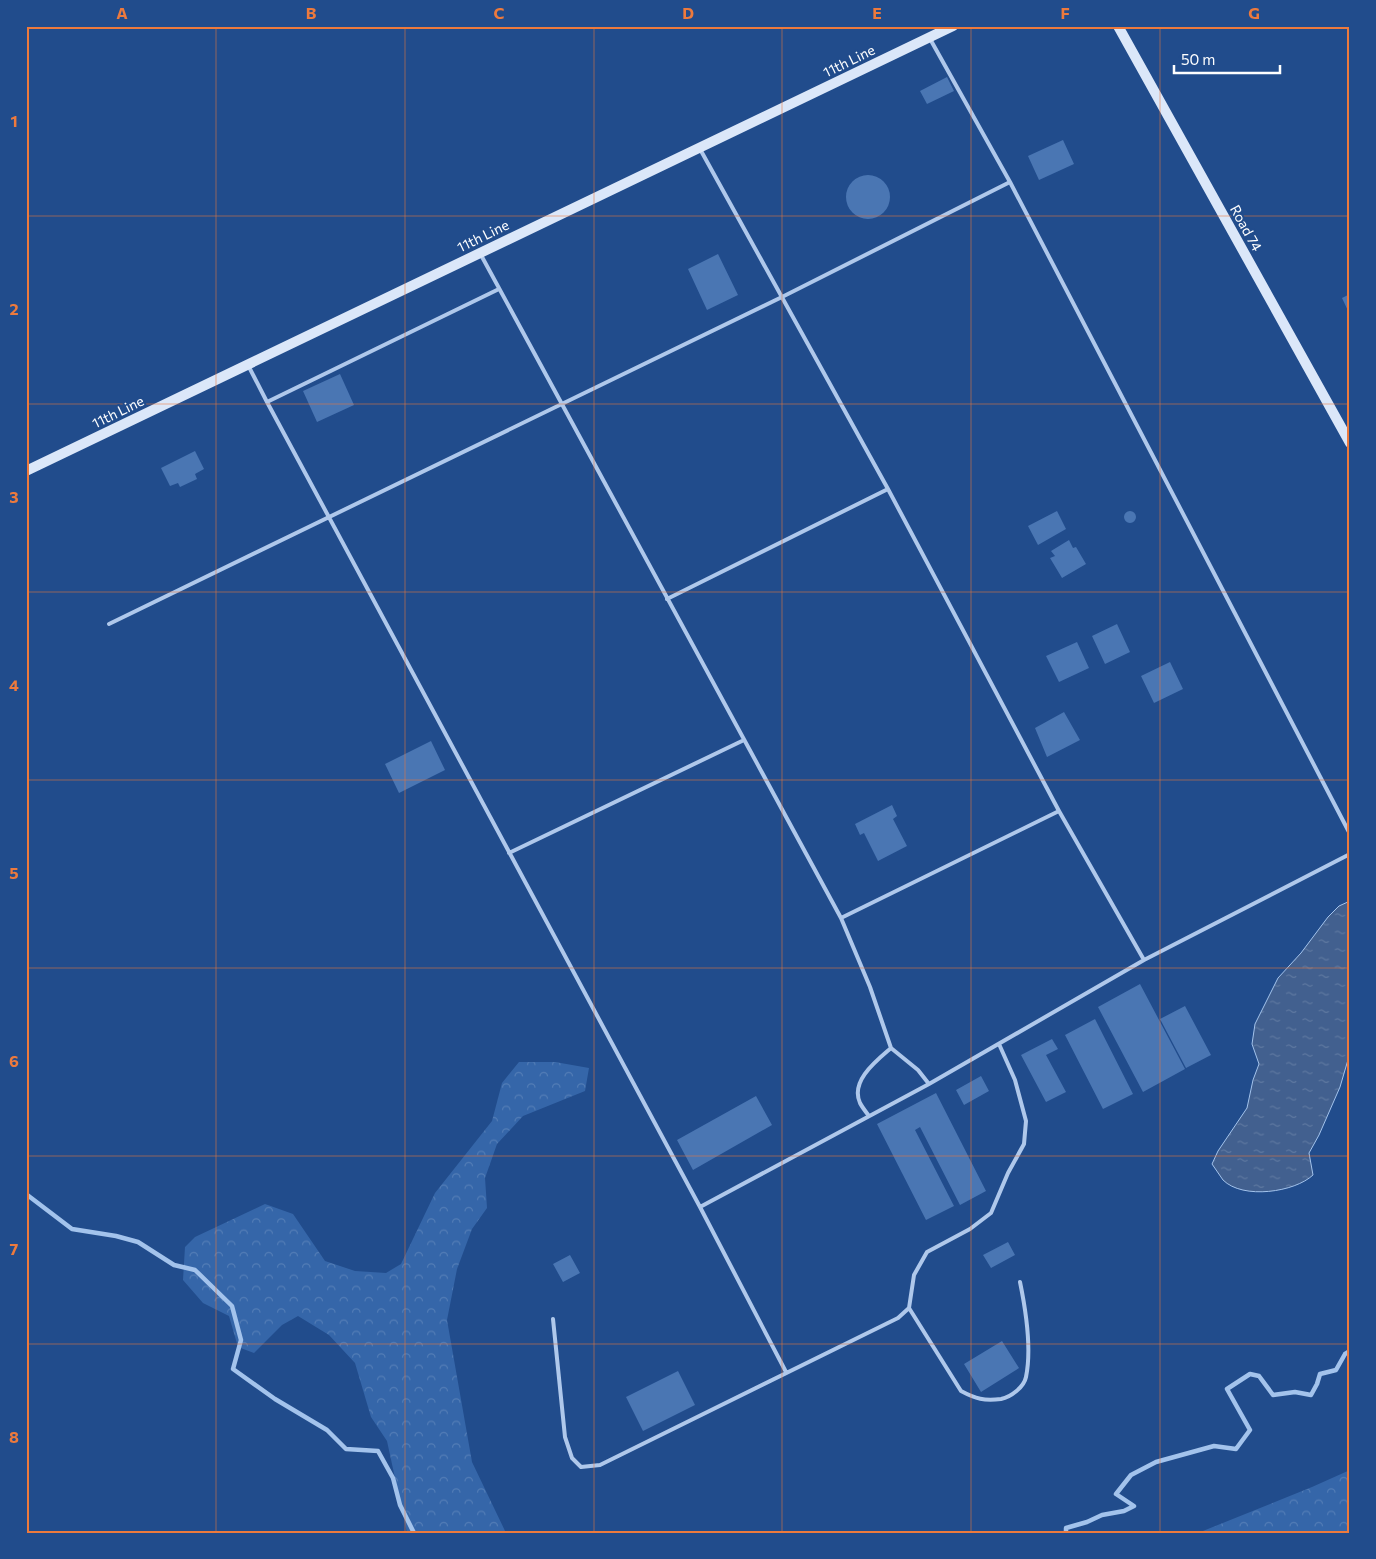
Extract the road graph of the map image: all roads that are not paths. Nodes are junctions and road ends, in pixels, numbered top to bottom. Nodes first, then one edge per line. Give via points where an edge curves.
1 (953, 26) edge
2 (1118, 26) edge
3 (929, 37) junction
4 (700, 149) junction
5 (1010, 182) junction
6 (480, 252) junction
7 (499, 289) junction
8 (782, 297) junction
9 (248, 365) junction
10 (267, 402) junction
11 (562, 404) junction
12 (1350, 443) edge
13 (26, 471) edge
14 (888, 489) junction
15 (329, 517) junction
16 (667, 599) junction
17 (109, 624) dead end
18 (744, 740) junction
19 (1059, 811) junction
20 (1350, 834) edge
21 (509, 852) junction
22 (1350, 854) edge
23 (841, 918) junction
24 (1144, 960) junction
25 (999, 1044) junction
26 (891, 1048) junction
27 (929, 1084) junction
28 (869, 1116) junction
29 (700, 1207) junction
30 (1020, 1282) dead end
31 (909, 1308) junction
32 (553, 1320) dead end
33 (786, 1372) junction

1 - 3 main road, 11th Line
2 - 12 main road, Road 74
3 - 4 main road, 11th Line
3 - 5 lane
4 - 6 main road, 11th Line
4 - 8 lane
5 - 8 lane
5 - 20 lane
6 - 7 lane
6 - 9 main road, 11th Line
7 - 10 lane
7 - 11 lane
8 - 11 lane
8 - 14 lane
9 - 10 lane
9 - 13 main road, 11th Line
10 - 15 lane
11 - 15 lane
11 - 16 lane
14 - 16 lane
14 - 19 lane
15 - 17 lane
15 - 21 lane
16 - 18 lane
18 - 21 lane
18 - 23 lane
19 - 23 lane
19 - 24 lane
21 - 29 lane
22 - 24 lane
23 - 26 lane
24 - 25 lane
25 - 27 lane
25 - 31 lane via 1015,1080 1026,1121 1024,1144 991,1213 970,1229 927,1252 914,1275
26 - 27 lane via 918,1070
26 - 28 lane via 870,1068 858,1086 859,1102
27 - 28 lane
28 - 29 lane
29 - 33 lane
30 - 31 lane via 1027,1320 1026,1379 1017,1391 1006,1398 975,1399 961,1391
31 - 33 lane via 898,1318
32 - 33 lane via 565,1437 572,1458 581,1468 600,1465

